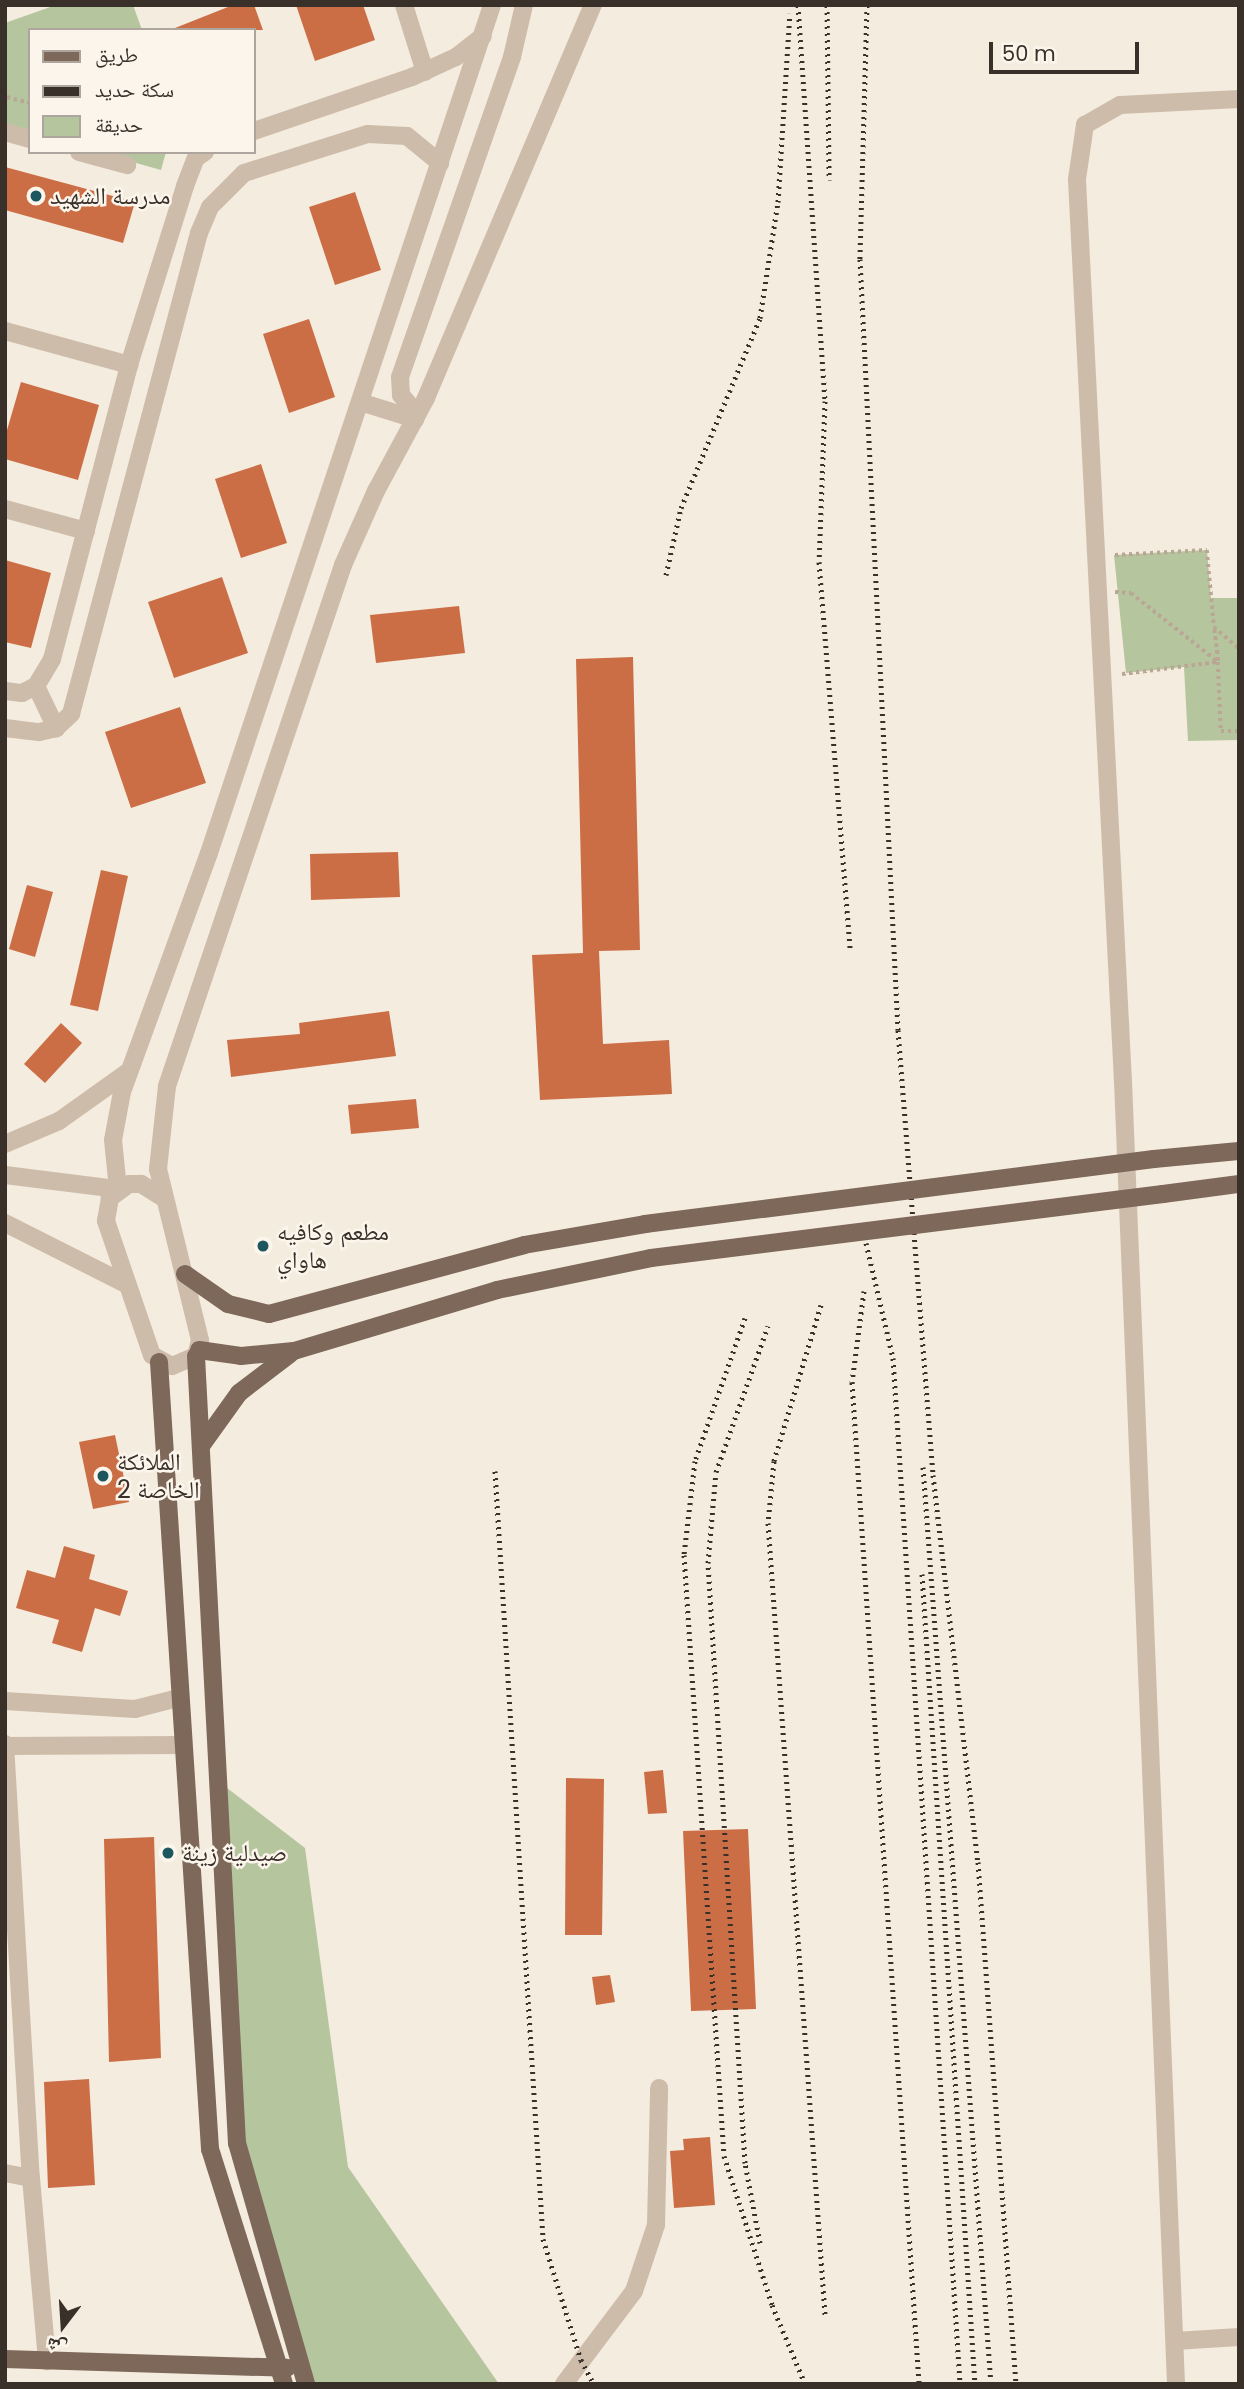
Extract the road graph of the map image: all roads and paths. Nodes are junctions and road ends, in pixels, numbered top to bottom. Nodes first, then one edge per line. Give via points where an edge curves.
1 (404, 5) edge
2 (492, 5) edge
3 (524, 5) edge
4 (593, 5) edge
5 (483, 36) junction
6 (425, 72) junction
7 (7, 97) dead end
8 (1239, 99) edge
9 (28, 102) edge
10 (256, 130) edge
11 (5, 132) edge
12 (28, 138) edge
13 (86, 154) edge
14 (202, 154) edge
15 (440, 163) junction
16 (127, 165) dead end
17 (5, 331) edge
18 (129, 365) junction
19 (360, 402) junction
20 (416, 417) junction
21 (5, 509) edge
22 (86, 531) junction
23 (1096, 556) junction
24 (1098, 592) junction
25 (1214, 627) junction
26 (1239, 649) edge
27 (1218, 662) junction
28 (1102, 676) junction
29 (36, 686) junction
30 (5, 691) edge
31 (5, 728) edge
32 (56, 728) junction
33 (1239, 731) edge
34 (131, 1069) junction
35 (5, 1144) edge
36 (1237, 1151) edge
37 (5, 1175) edge
38 (1239, 1184) edge
39 (118, 1189) junction
40 (162, 1197) junction
41 (5, 1223) edge
42 (186, 1274) junction
43 (124, 1283) junction
44 (294, 1351) junction
45 (197, 1353) junction
46 (159, 1362) junction
47 (201, 1446) junction
48 (178, 1698) junction
49 (5, 1701) edge
50 (6, 1745) edge
51 (181, 1745) junction
52 (659, 2088) dead end
53 (5, 2173) edge
54 (31, 2178) junction
55 (1239, 2337) edge
56 (1175, 2341) junction
57 (5, 2359) edge
58 (47, 2361) junction
59 (281, 2376) edge
60 (304, 2376) edge
61 (564, 2384) edge
62 (1176, 2384) edge

1 - 6 street
2 - 5 street
3 - 20 street via 512,57 400,377 405,402
4 - 20 street
5 - 6 street
5 - 15 street
6 - 10 street
7 - 9 path
8 - 23 street via 1120,105 1084,125 1077,179
11 - 12 street
13 - 16 street
14 - 18 street via 185,186
15 - 19 street
15 - 32 street via 407,136 368,134 244,173 210,207 199,233 80,691 71,714
17 - 18 street
18 - 22 street
19 - 20 street
19 - 34 street
20 - 40 street via 343,565 167,1086 158,1142
21 - 22 street
22 - 29 street via 52,659
23 - 24 street
23 - 25 path via 1207,550
24 - 27 path via 1131,593
24 - 28 street
25 - 26 path
25 - 27 path
27 - 28 path
27 - 33 path via 1221,731
28 - 56 street
29 - 30 street via 22,693
29 - 32 street
31 - 32 street via 39,732
34 - 35 street via 85,1106
34 - 39 street via 114,1128
36 - 42 main road, bridge via 645,1224 512,1248 269,1314 228,1304
37 - 39 street
38 - 44 main road, bridge via 651,1258 497,1290
39 - 40 street via 141,1184
39 - 43 street via 110,1198 106,1221
40 - 42 street
41 - 43 street
42 - 45 street
43 - 46 street
44 - 45 main road via 240,1356
44 - 47 main road via 239,1393
45 - 46 street via 185,1364
45 - 47 main road
46 - 48 main road
47 - 60 main road via 237,2143
48 - 49 street via 135,1709
48 - 51 main road
50 - 51 street
50 - 54 street
51 - 59 main road via 210,2149
52 - 61 street via 656,2225 634,2291
53 - 54 street
54 - 58 street
55 - 56 street
56 - 62 street
57 - 58 main road
58 - 59 main road
59 - 60 main road

